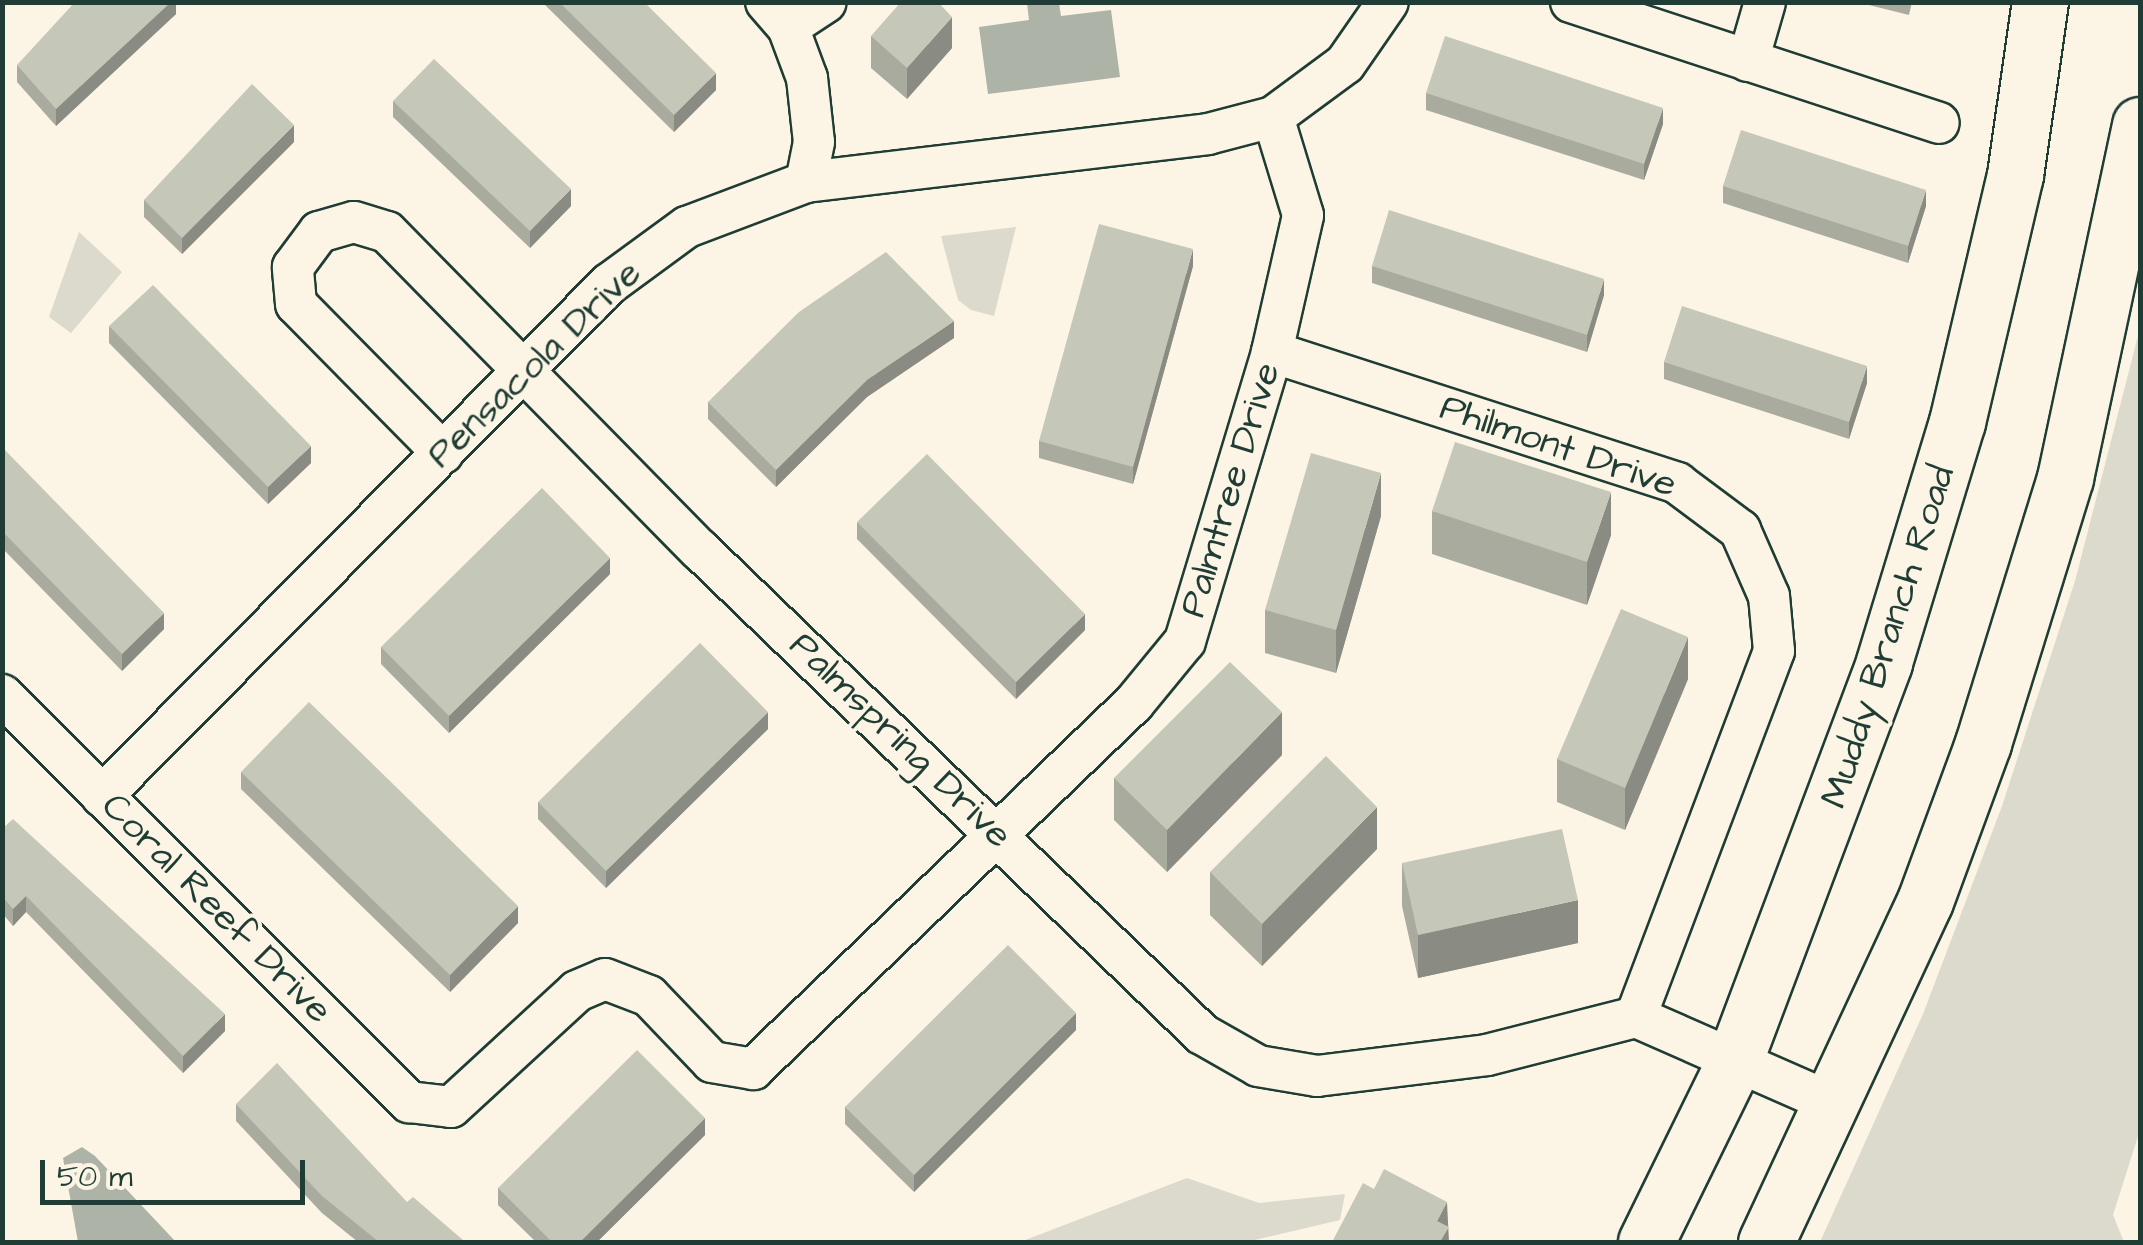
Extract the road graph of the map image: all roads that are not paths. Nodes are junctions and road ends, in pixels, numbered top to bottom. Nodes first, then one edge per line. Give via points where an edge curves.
1 (826, 2) edge
2 (1388, 2) edge
3 (1571, 2) edge
4 (1765, 2) edge
5 (2040, 2) edge
6 (777, 15) edge
7 (1748, 62) junction
8 (1273, 117) junction
9 (1938, 123) dead end
10 (2140, 125) edge
11 (806, 182) junction
12 (1272, 352) junction
13 (524, 372) junction
14 (442, 452) junction
15 (2, 695) edge
16 (102, 796) junction
17 (1000, 835) junction
18 (1636, 1017) junction
19 (1734, 1062) junction
20 (1834, 1104) junction
21 (438, 1111) joint
22 (1646, 1242) edge
23 (1766, 1242) edge

1 - 6 street
2 - 8 street, Pensacola Drive via 1345,64
3 - 7 street
4 - 7 street
5 - 19 main road, Muddy Branch Road via 2015,175 1957,422 1847,778
6 - 11 street via 812,107
7 - 9 street
8 - 11 street, Pensacola Drive via 1208,134
8 - 12 street, Palmtree Drive via 1302,216
10 - 20 main road via 2065,478 1983,743
11 - 13 street, Pensacola Drive via 687,226 609,284
12 - 17 street, Palmtree Drive via 1185,642
12 - 18 street, Philmont Drive via 1677,484 1740,530 1770,596 1774,650
13 - 14 street, Pensacola Drive
13 - 14 street, Palmspring Drive via 371,224 336,225 300,252 291,284 305,320
13 - 17 street, Palmspring Drive
14 - 16 street, Pensacola Drive
15 - 16 street, Coral Reef Drive
16 - 21 street, Coral Reef Drive via 409,1102
17 - 18 street, Palmspring Drive via 1154,995 1258,1066 1366,1071 1486,1055
17 - 21 street, Palmtree Drive via 753,1069 712,1062 649,996 605,979 576,991
18 - 19 street
19 - 20 street
19 - 22 main road, Muddy Branch Road
20 - 23 main road

